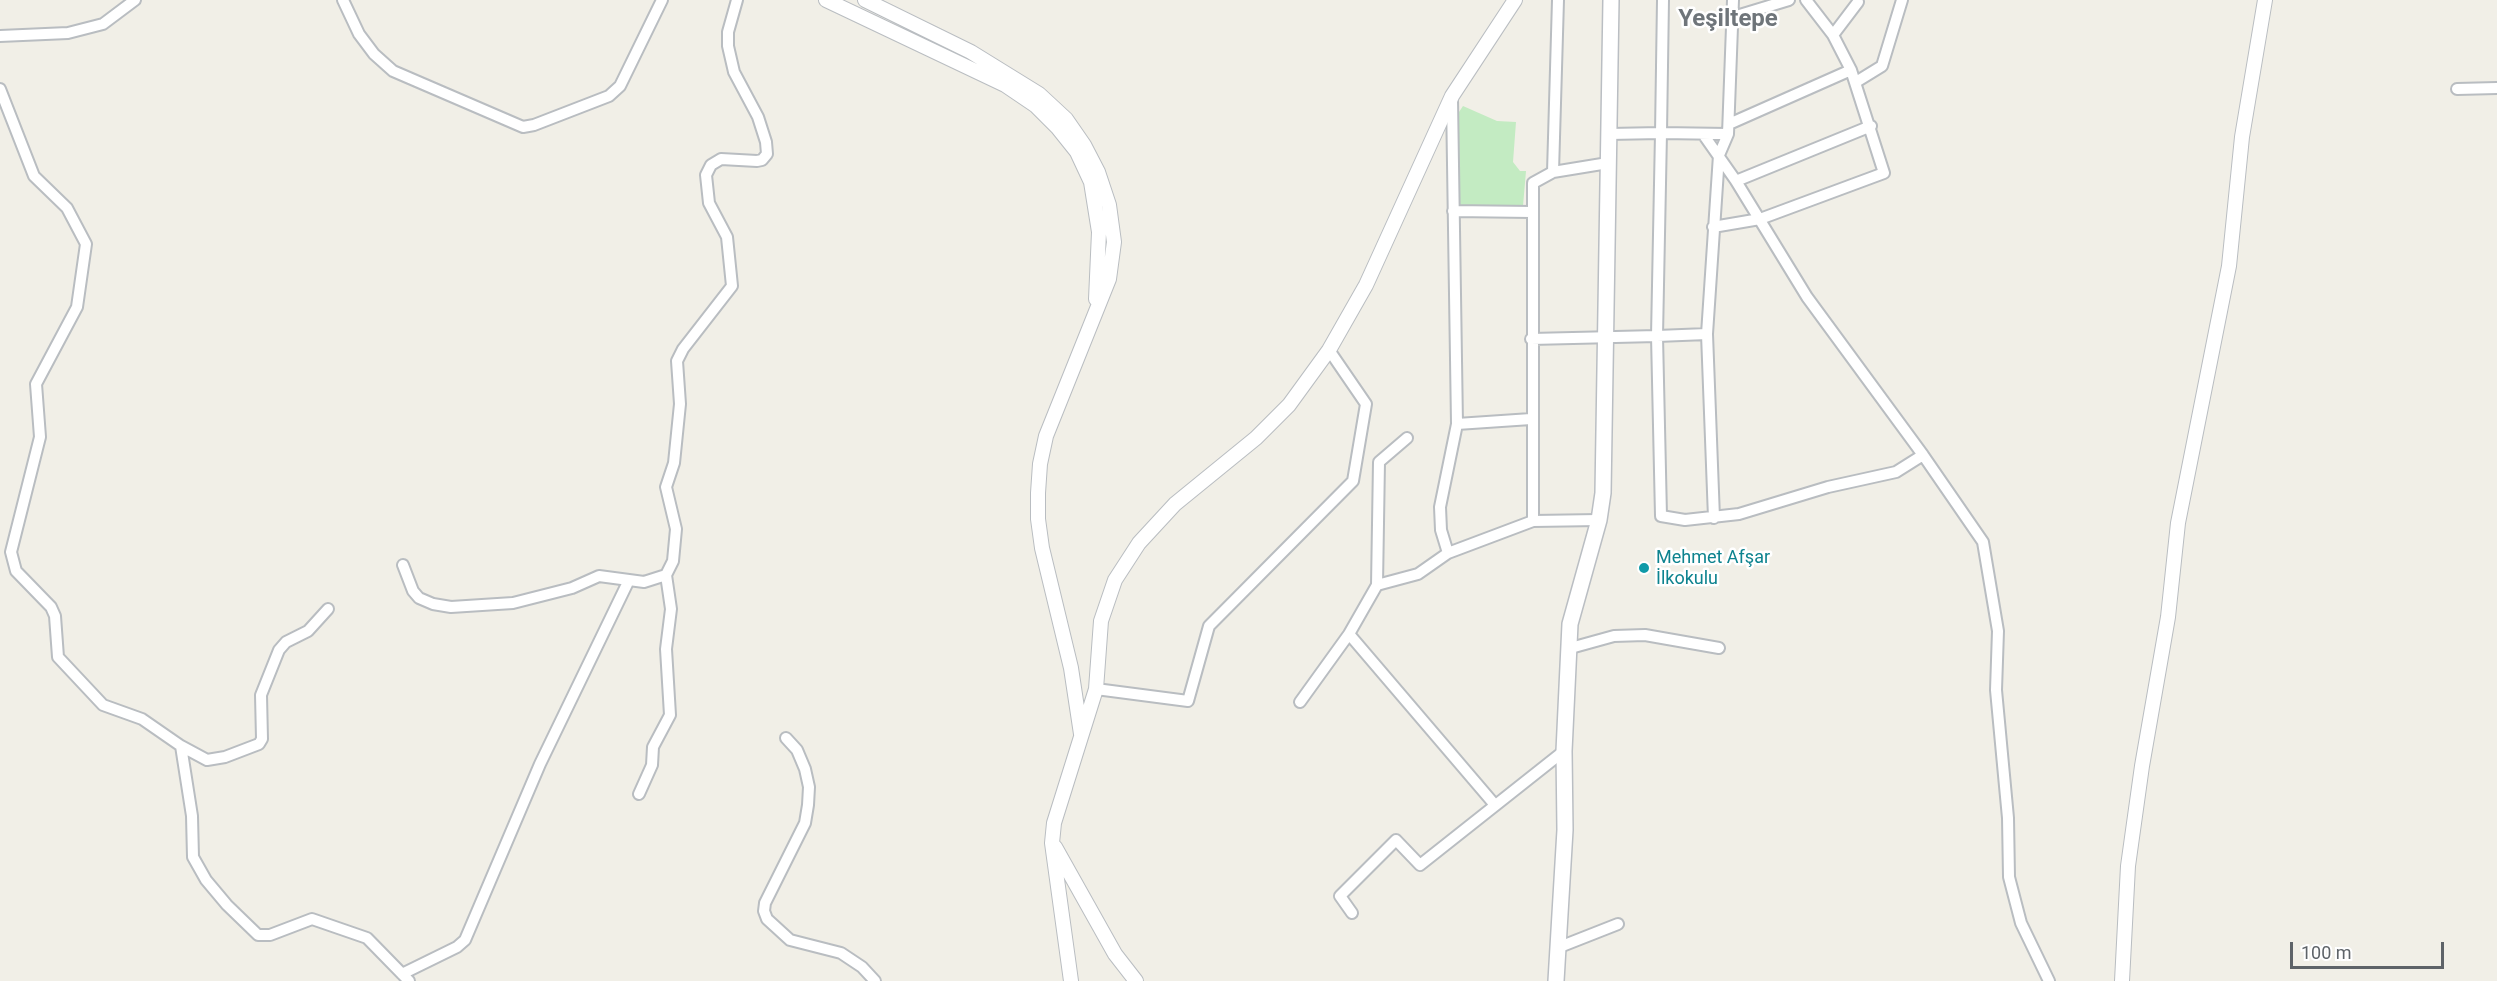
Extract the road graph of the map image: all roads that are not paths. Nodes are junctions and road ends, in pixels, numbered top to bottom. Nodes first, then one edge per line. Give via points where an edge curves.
1 (135, 0) edge
2 (343, 0) edge
3 (662, 0) edge
4 (737, 0) edge
5 (826, 0) edge
6 (865, 0) edge
7 (1515, 0) edge
8 (1558, 0) edge
9 (1611, 0) edge
10 (1663, 0) edge
11 (1733, 0) edge
12 (1789, 0) edge
13 (1806, 0) edge
14 (1902, 0) edge
15 (2265, 0) edge
16 (1858, 2) dead end
17 (1733, 17) junction
18 (1833, 35) junction
19 (0, 36) edge
20 (1851, 70) junction
21 (1856, 82) junction
22 (2497, 88) edge
23 (0, 89) edge
24 (2457, 89) dead end
25 (1452, 96) junction
26 (1870, 126) junction
27 (1728, 129) junction
28 (1661, 133) junction
29 (1609, 134) junction
30 (1703, 134) junction
31 (1719, 155) junction
32 (1608, 163) junction
33 (1553, 172) junction
34 (1736, 181) junction
35 (1453, 211) junction
36 (1532, 212) junction
37 (1760, 219) junction
38 (1713, 227) junction
39 (1093, 316) junction
40 (1707, 334) junction
41 (1657, 336) junction
42 (1606, 338) junction
43 (1531, 339) junction
44 (1329, 350) junction
45 (1531, 419) junction
46 (1457, 424) junction
47 (1407, 438) dead end
48 (1923, 455) junction
49 (1714, 518) junction
50 (1599, 520) junction
51 (1533, 521) junction
52 (1448, 553) junction
53 (403, 565) dead end
54 (666, 574) junction
55 (629, 580) junction
56 (1377, 585) junction
57 (328, 609) dead end
58 (1349, 634) junction
59 (1719, 648) dead end
60 (1568, 649) junction
61 (1096, 689) junction
62 (1300, 702) dead end
63 (1081, 734) junction
64 (786, 738) dead end
65 (181, 746) junction
66 (1564, 751) junction
67 (639, 794) dead end
68 (1495, 805) junction
69 (1052, 843) junction
70 (1352, 913) dead end
71 (1618, 924) dead end
72 (1557, 948) junction
73 (405, 978) edge
74 (875, 981) edge
75 (1071, 981) edge
76 (1136, 981) edge
77 (1556, 981) edge
78 (2049, 981) edge
79 (2122, 981) edge

1 - 19 street via 103,24 68,33
2 - 3 street via 359,34 393,71 523,127 609,96 620,86
4 - 54 street via 728,46 734,72 758,117 767,154 757,161 721,159 711,165 706,175 709,203 727,237 732,286 677,361 681,404 674,463 666,487 676,530 673,561
5 - 39 street via 1005,85 1036,106 1056,127 1077,152 1091,182 1097,209 1098,282
6 - 39 street via 1013,76 1066,119 1098,172 1109,206 1114,242 1109,279
7 - 25 street
8 - 33 street
9 - 29 main road
10 - 28 street
11 - 17 street
12 - 17 street
13 - 18 street
14 - 21 street via 1882,66
15 - 79 street via 2242,137 2229,266 2180,511 2168,617 2150,714 2128,866
16 - 18 street
17 - 27 street
18 - 20 street
20 - 21 street
20 - 27 street
21 - 26 street
22 - 24 street
23 - 65 street via 34,176 67,208 86,244 77,307 36,384 40,437 11,552 16,571 51,607 58,657 104,705 142,719
25 - 35 street
25 - 44 street via 1366,285
26 - 34 street
26 - 37 street via 1884,173
27 - 30 street
27 - 31 street
28 - 29 street
28 - 30 street
28 - 41 street
29 - 32 main road
30 - 31 street
31 - 34 street
31 - 38 street
32 - 33 street
32 - 42 main road
33 - 36 street via 1533,183
34 - 37 street
35 - 36 street
35 - 46 street
36 - 43 street
37 - 38 street
37 - 48 street via 1807,297
38 - 40 street
39 - 63 street via 1046,436 1038,493 1042,548 1071,668
40 - 41 street
40 - 49 street
41 - 42 street
41 - 49 street via 1661,516 1685,520
42 - 43 street
42 - 50 main road
43 - 45 street
44 - 61 street via 1281,413 1175,504 1139,543 1115,580 1101,621
44 - 61 street via 1366,404 1353,481 1209,626 1188,701
45 - 46 street
45 - 51 street
46 - 52 street via 1440,507
47 - 56 street via 1379,462
48 - 49 street via 1896,472
48 - 78 street via 1983,542 1998,631 1996,690 2008,818 2009,878 2021,922
50 - 51 street
50 - 60 main road via 1570,624
51 - 52 street
52 - 56 street via 1418,574
53 - 55 street via 419,598 451,607 513,603 572,588 599,576
54 - 55 street via 655,580
54 - 67 street via 671,609 666,649 670,715 653,747 652,765
55 - 73 street via 540,764 465,940
56 - 58 street
57 - 65 street via 308,631 279,650 261,695 259,744 207,760
58 - 62 street
58 - 68 street
59 - 60 street via 1645,635 1614,636
60 - 66 main road
61 - 63 street
63 - 69 street via 1063,786
64 - 74 street via 797,750 805,769 808,805 805,823 764,911 768,920 790,940 841,953
65 - 73 street via 192,816 193,857 227,905 258,935 270,935 312,919 367,938
66 - 68 street
66 - 72 main road via 1565,830
68 - 70 street via 1420,865 1395,840 1340,896
69 - 75 street
69 - 76 street via 1114,954
71 - 72 street
72 - 77 main road

